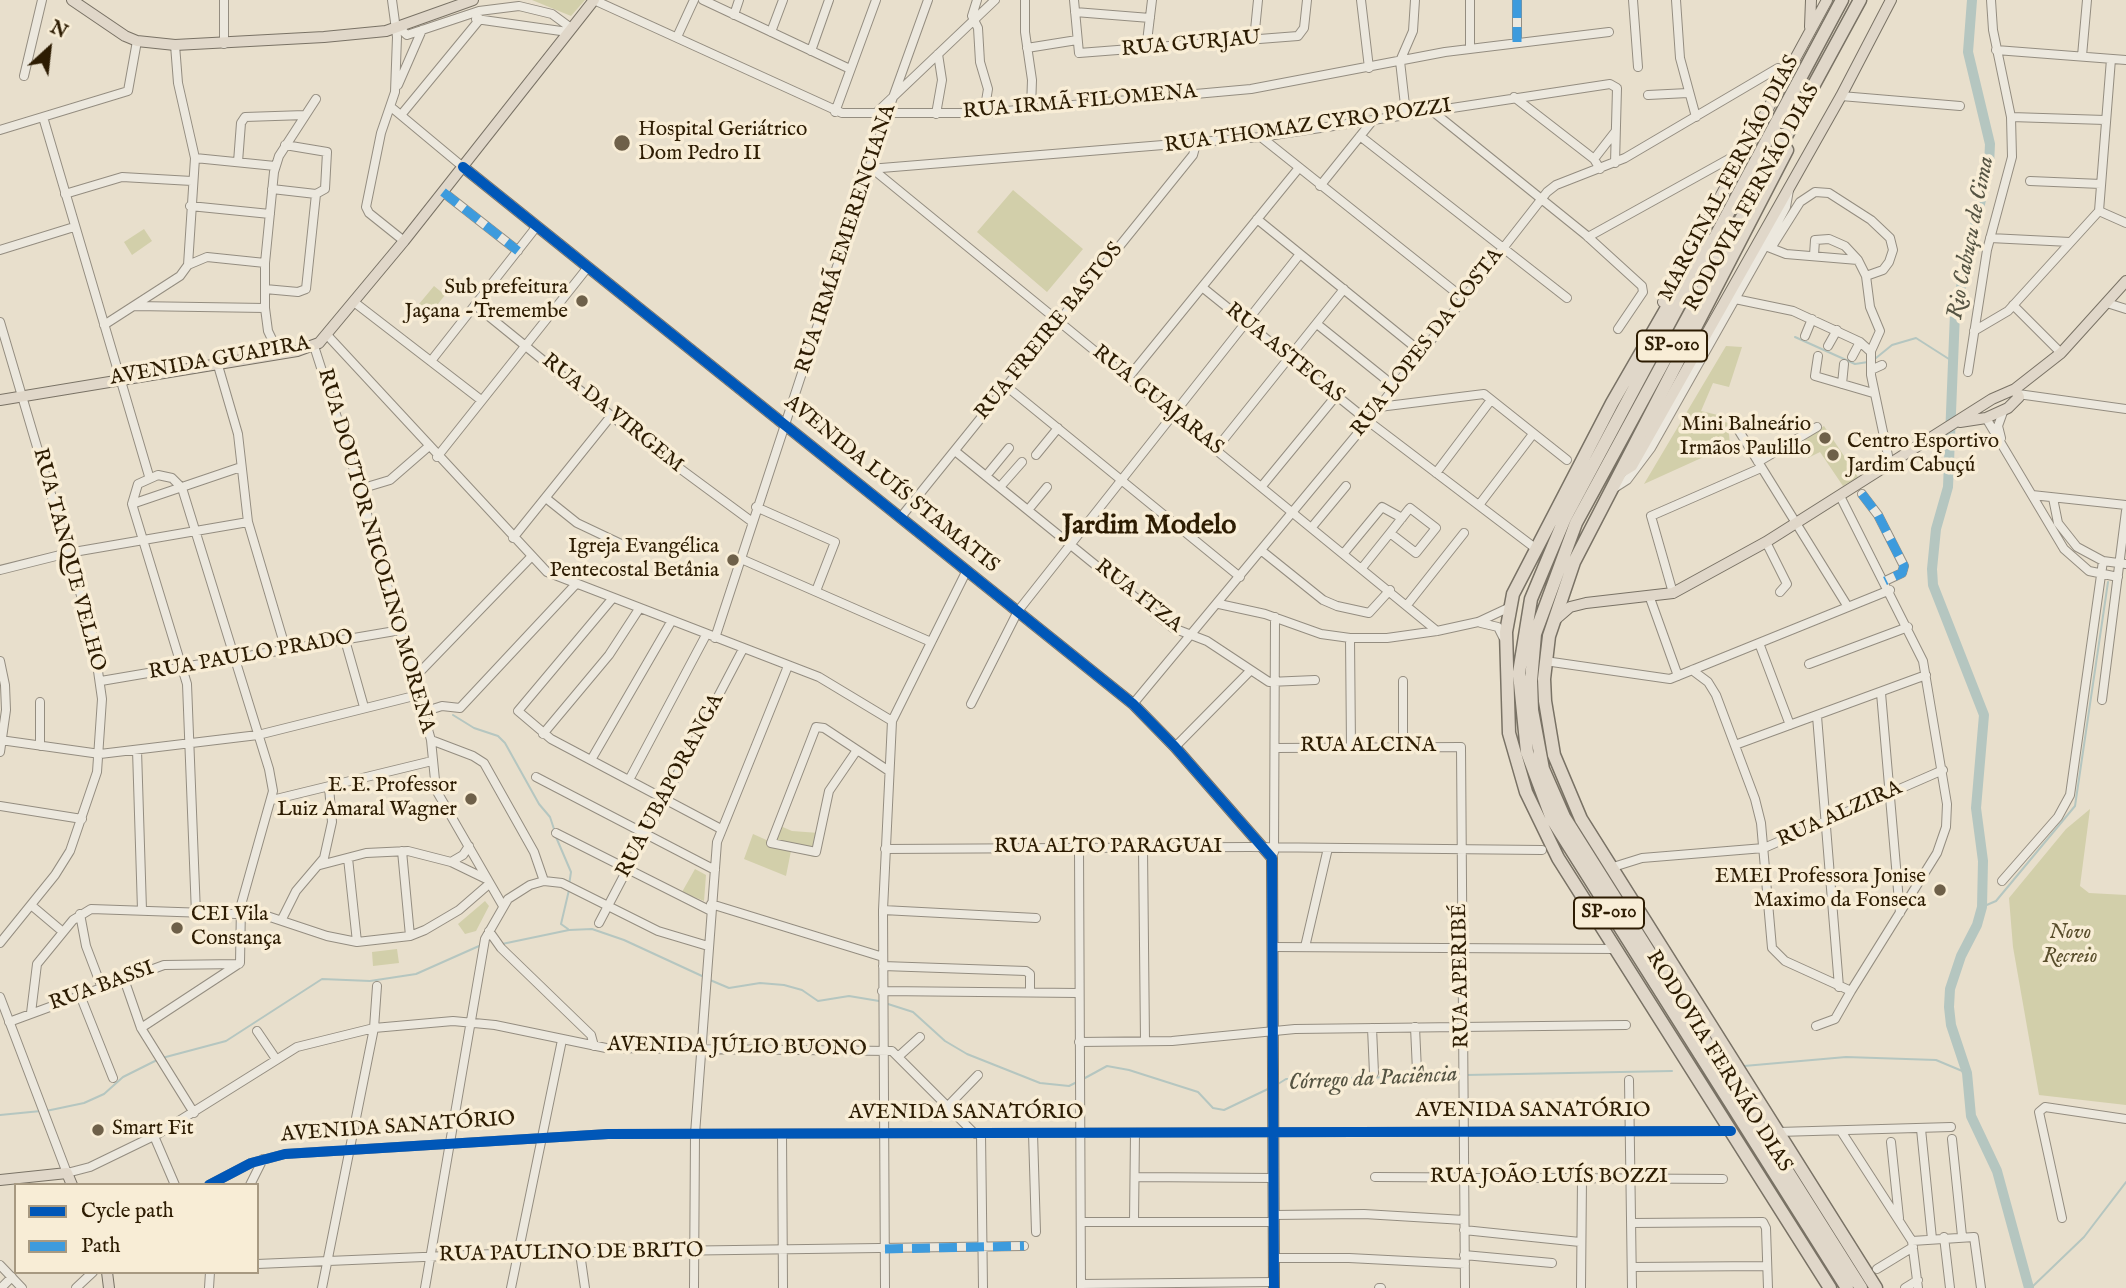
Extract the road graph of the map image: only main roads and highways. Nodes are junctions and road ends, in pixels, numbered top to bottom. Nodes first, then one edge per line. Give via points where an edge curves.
1 (72, 0) edge
2 (473, 0) edge
3 (594, 0) edge
4 (1811, 0) edge
5 (1827, 0) edge
6 (1842, 0) edge
7 (1860, 0) edge
8 (1890, 1) edge
9 (1809, 32) junction
10 (1824, 68) junction
11 (1756, 163) junction
12 (463, 167) junction
13 (2126, 281) edge
14 (2016, 396) junction
15 (1992, 399) junction
16 (0, 400) edge
17 (1612, 402) junction
18 (1986, 418) junction
19 (1958, 423) junction
20 (1622, 472) junction
21 (1569, 575) junction
22 (1586, 603) junction
23 (1552, 622) junction
24 (0, 1180) edge
25 (71, 1183) edge
26 (1274, 1285) edge
27 (1830, 1288) edge
28 (1847, 1288) edge
29 (1861, 1288) edge
30 (1876, 1288) edge

1 - 2 main road via 103,24 137,41 175,45 386,30
3 - 12 main road, AVENIDA GUAPIRA
4 - 9 main road
5 - 9 main road, MARGINAL FERNÃO DIAS / SP-010
6 - 11 highway, RODOVIA FERNÃO DIAS / SP-010
7 - 10 highway, RODOVIA FERNÃO DIAS / SP-010
8 - 20 main road via 1632,466
9 - 17 main road, MARGINAL FERNÃO DIAS / SP-010
10 - 20 highway via 1815,97
10 - 29 highway, RODOVIA FERNÃO DIAS / SP-010 via 1576,523 1535,634 1531,681 1541,759 1564,817
11 - 17 highway
11 - 28 highway, RODOVIA FERNÃO DIAS / SP-010 via 1539,574 1523,632 1520,696 1527,752 1552,819
12 - 16 main road, AVENIDA GUAPIRA via 327,336 314,346
12 - 26 main road, AVENIDA LUÍS STAMATIS via 1133,704 1272,858
13 - 14 main road
14 - 15 main road
14 - 18 main road via 2003,412
15 - 18 main road
15 - 19 main road
17 - 27 highway, MARGINAL FERNÃO DIAS / SP-010 via 1508,608 1509,733 1526,792 1558,858
18 - 19 main road
19 - 22 main road via 1766,542 1673,593
20 - 21 highway, SP-010
21 - 22 main road via 1568,593
21 - 23 highway, SP-010
22 - 23 main road via 1570,607
23 - 30 highway, SP-010 via 1545,661 1545,701 1554,755 1577,811
24 - 25 main road, AVENIDA JÚLIO BUONO via 67,1173

